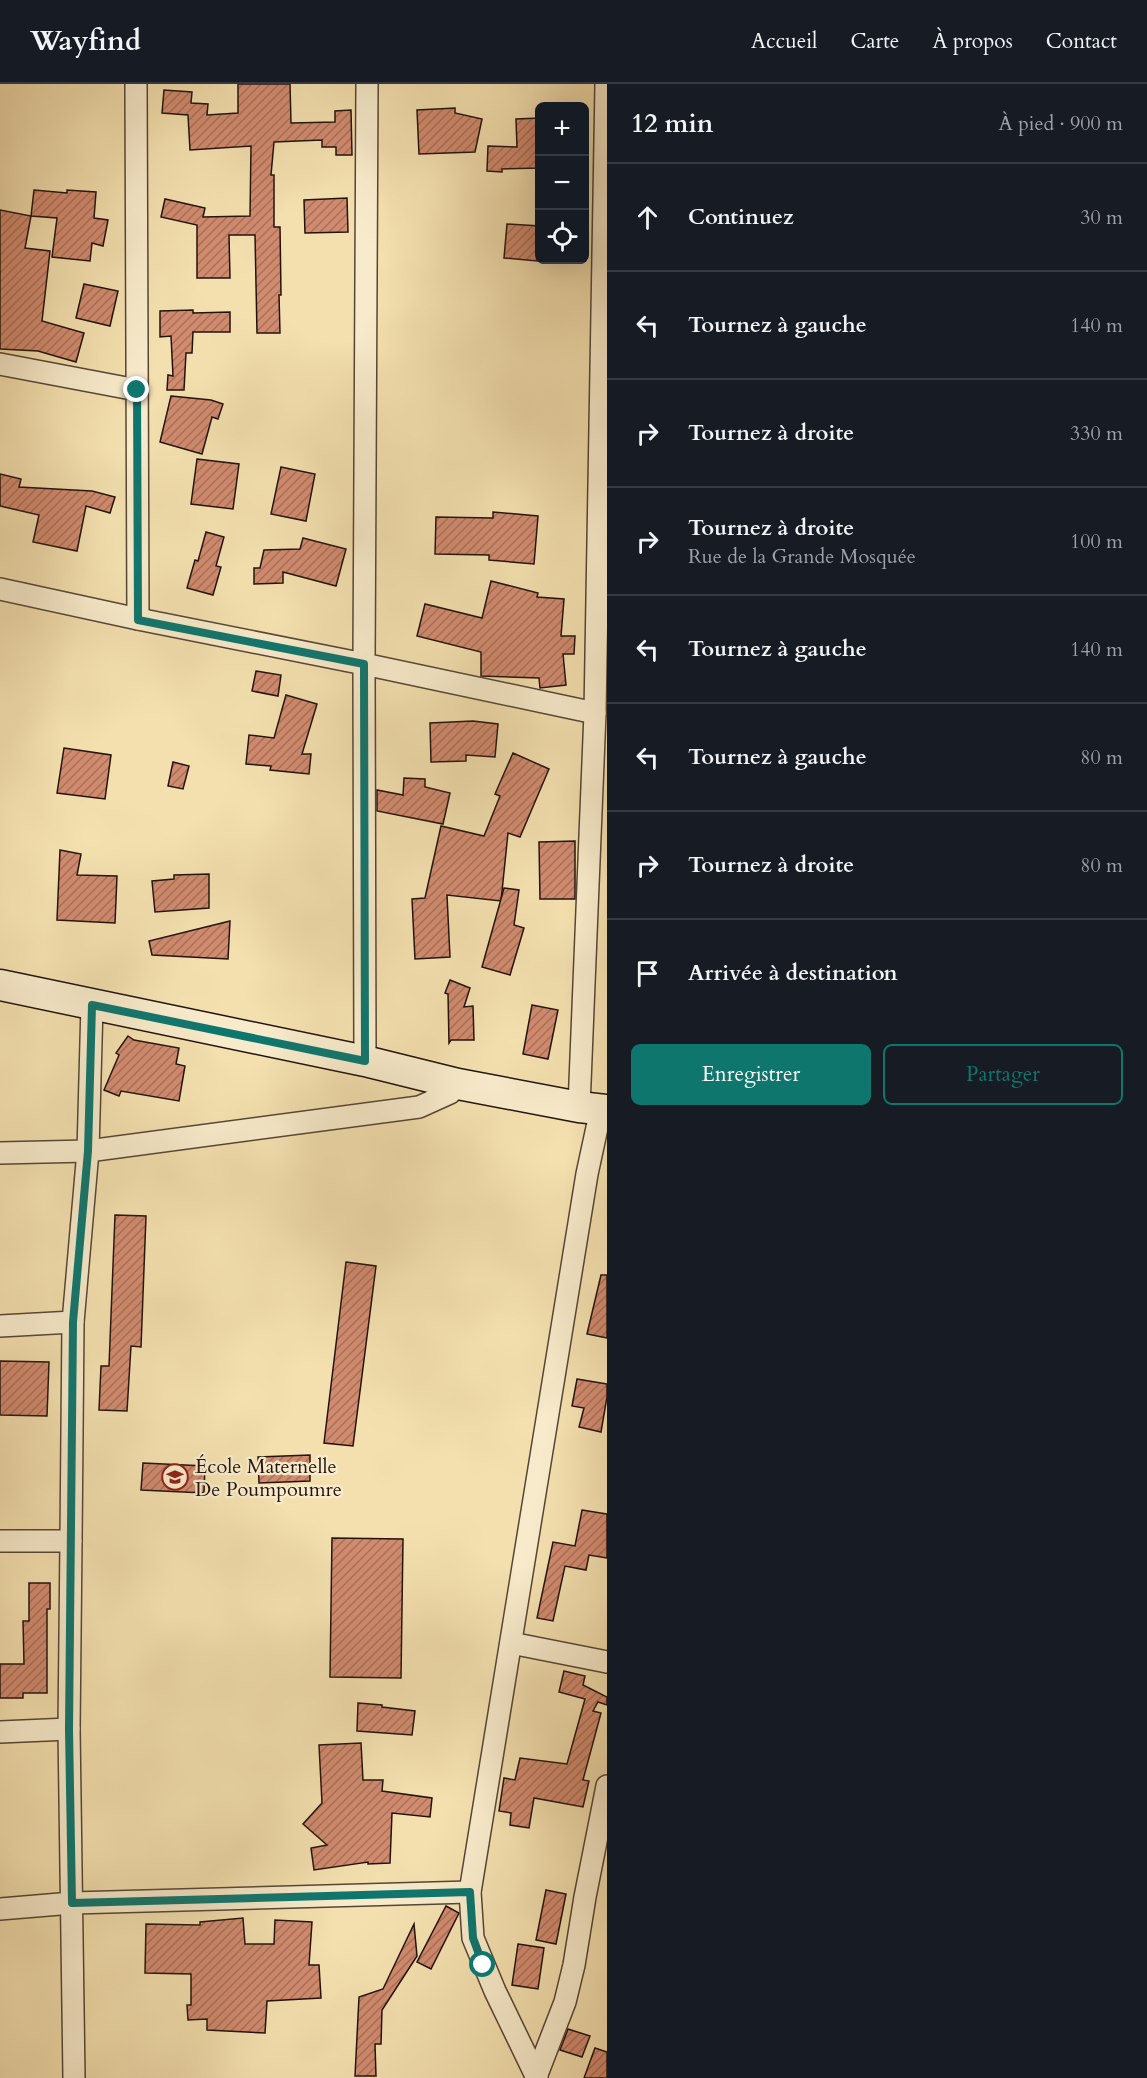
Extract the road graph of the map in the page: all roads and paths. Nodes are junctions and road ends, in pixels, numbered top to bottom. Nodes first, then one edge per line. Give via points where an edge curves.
1 (136, 84) edge
2 (367, 84) edge
3 (606, 84) edge
4 (606, 206) edge
5 (0, 364) edge
6 (137, 390) junction
7 (0, 589) edge
8 (138, 620) junction
9 (364, 664) junction
10 (599, 722) edge
11 (0, 985) edge
12 (92, 1005) junction
13 (365, 1061) junction
14 (458, 1084) junction
15 (596, 1109) edge
16 (88, 1151) junction
17 (0, 1153) edge
18 (73, 1322) junction
19 (0, 1326) edge
20 (0, 1541) edge
21 (71, 1541) junction
22 (511, 1643) junction
23 (607, 1662) edge
24 (69, 1729) junction
25 (0, 1732) edge
26 (607, 1786) edge
27 (470, 1892) junction
28 (72, 1903) junction
29 (0, 1910) edge
30 (536, 2077) edge
31 (74, 2078) edge

1 - 6 street
2 - 9 street
3 - 4 street
4 - 10 street
5 - 6 street
6 - 8 street
7 - 8 street
8 - 9 street
9 - 10 street
9 - 13 street
10 - 15 street
11 - 12 street
12 - 13 street
12 - 16 street
13 - 14 street
14 - 15 street
14 - 16 street via 450,1093 420,1107
15 - 22 street
16 - 17 street
16 - 18 street
18 - 19 street
18 - 21 street
20 - 21 street
21 - 24 street
22 - 23 street
22 - 27 street
24 - 25 street
24 - 28 street
26 - 30 street via 565,2002
27 - 28 street
27 - 30 street via 476,1947
28 - 29 street
28 - 31 street

